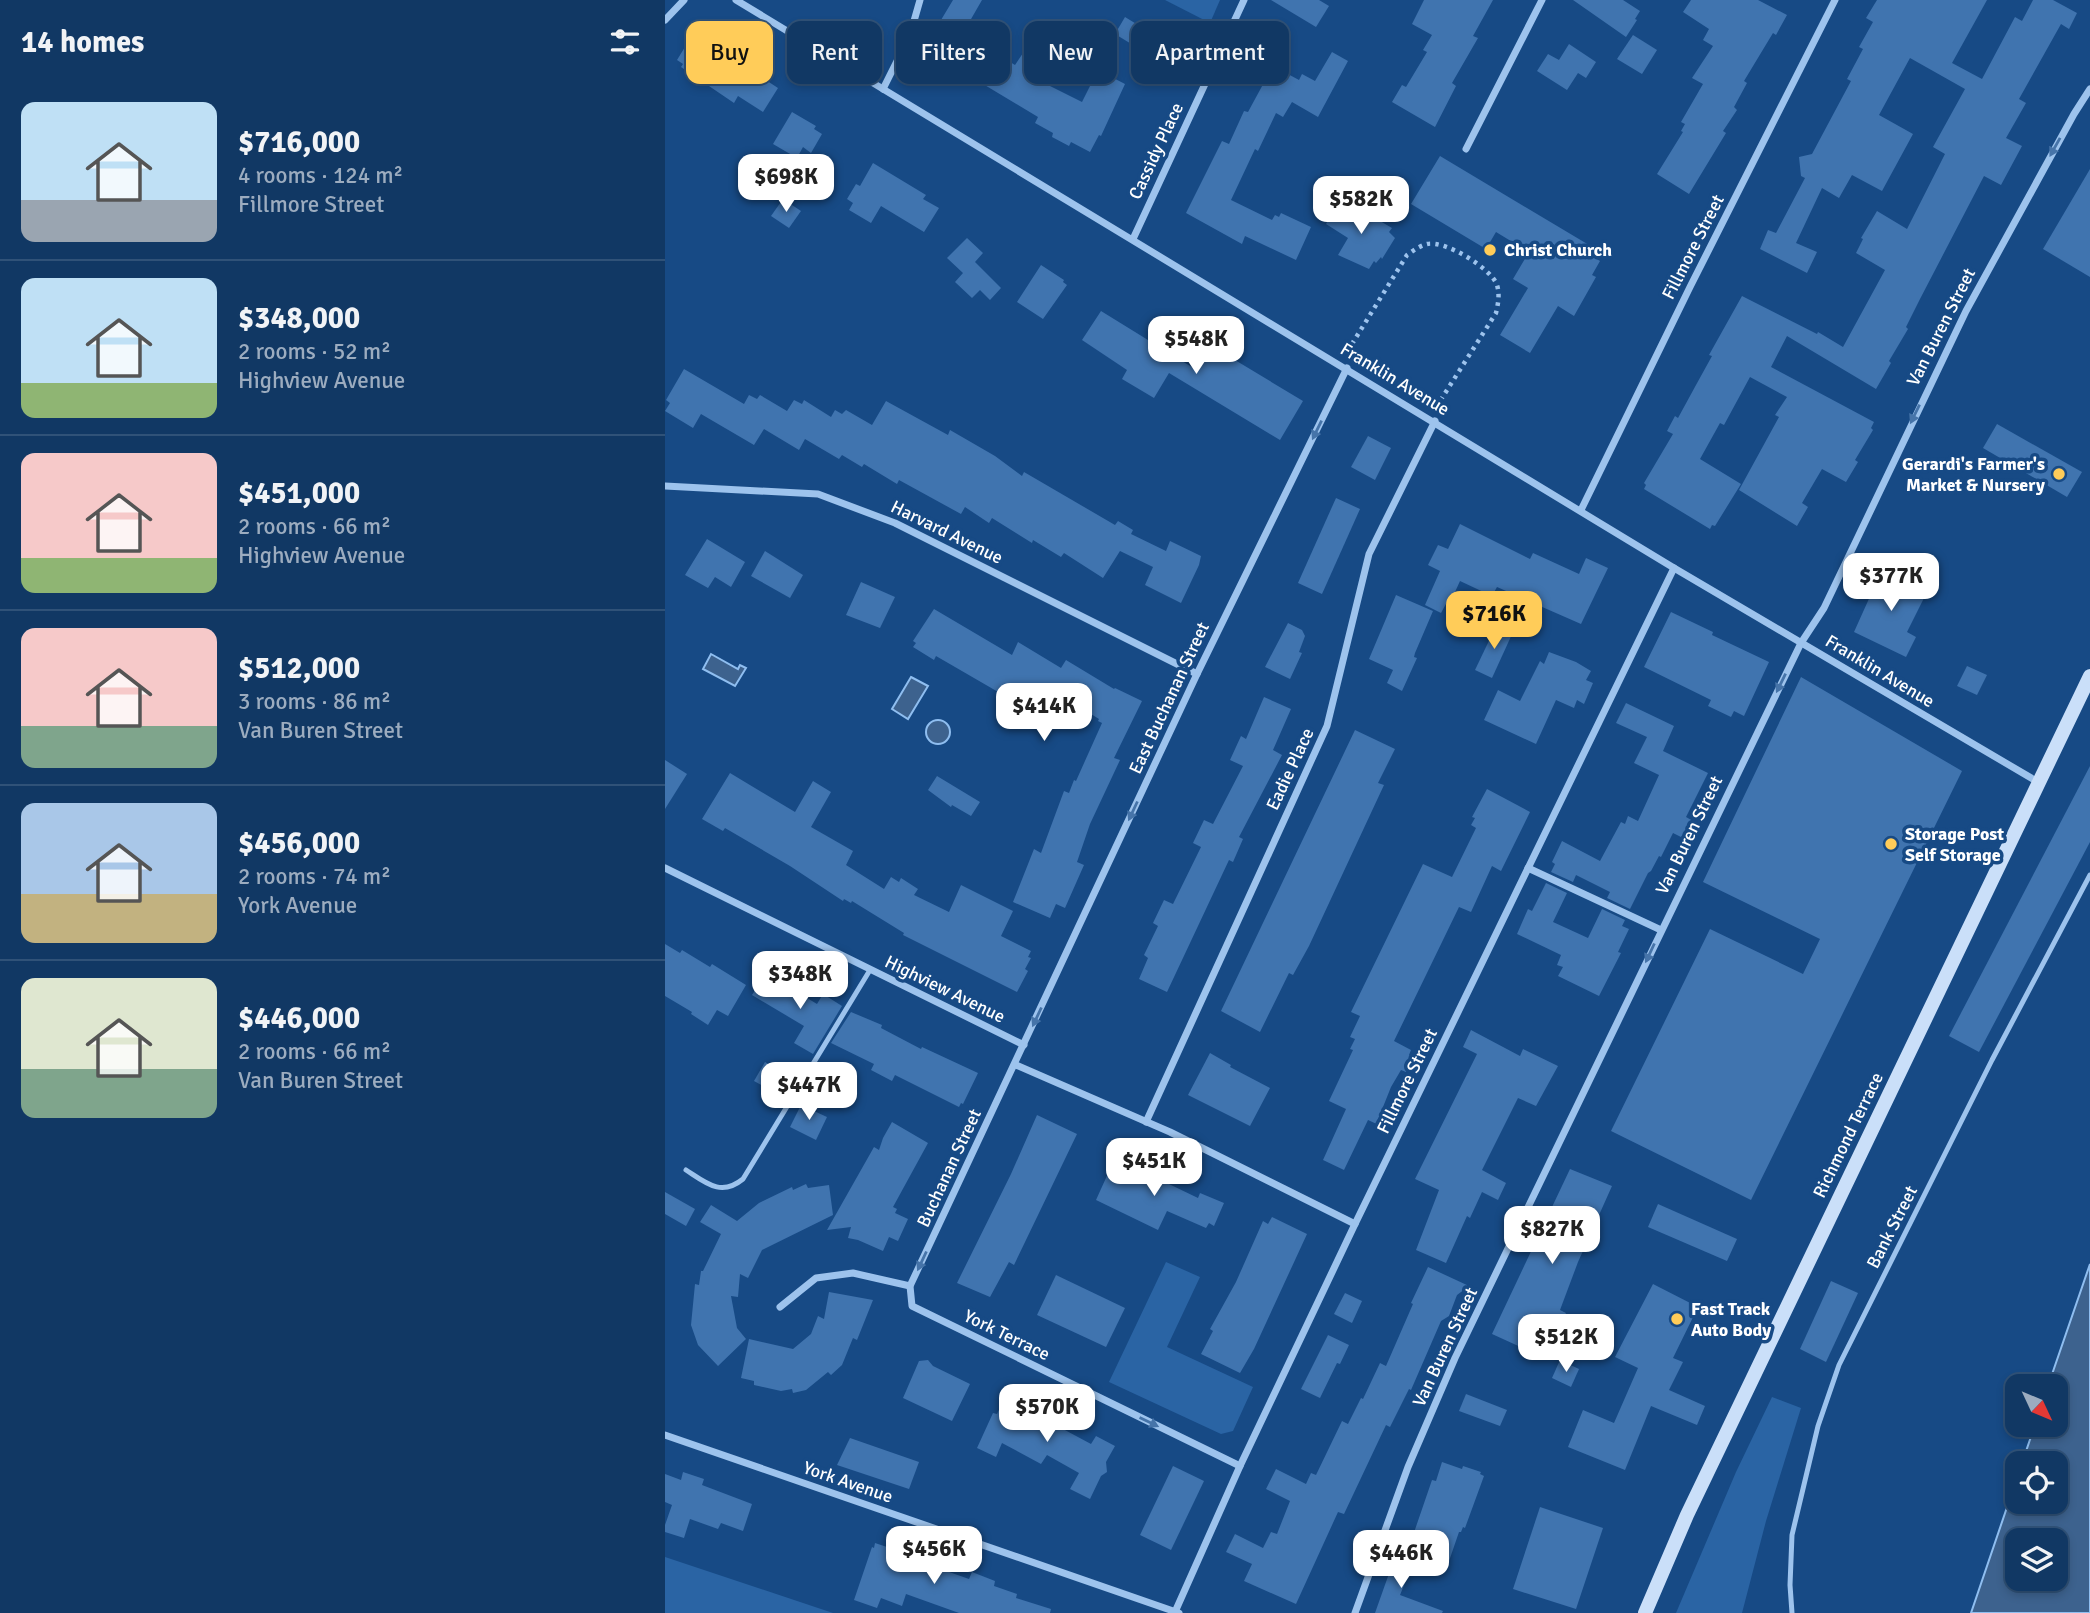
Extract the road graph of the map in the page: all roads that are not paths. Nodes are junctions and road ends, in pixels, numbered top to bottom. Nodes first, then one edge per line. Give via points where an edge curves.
1 (684, 0) edge
2 (736, 0) edge
3 (920, 0) edge
4 (1244, 0) edge
5 (1542, 0) edge
6 (1835, 0) edge
7 (665, 20) edge
8 (883, 89) junction
9 (2090, 89) edge
10 (1466, 149) dead end
11 (1133, 239) junction
12 (1347, 368) junction
13 (1435, 421) junction
14 (665, 486) edge
15 (1581, 510) junction
16 (1674, 568) junction
17 (1801, 643) junction
18 (1197, 674) junction
19 (2090, 676) edge
20 (2038, 782) junction
21 (665, 867) edge
22 (1528, 868) junction
23 (2090, 875) edge
24 (1661, 930) junction
25 (870, 970) junction
26 (1024, 1045) junction
27 (1016, 1065) junction
28 (1146, 1122) junction
29 (686, 1170) dead end
30 (1355, 1224) junction
31 (911, 1286) junction
32 (912, 1306) joint
33 (780, 1307) dead end
34 (665, 1435) edge
35 (1240, 1466) junction
36 (1177, 1612) edge
37 (1355, 1613) edge
38 (1645, 1613) edge
39 (1792, 1613) edge

1 - 7 street
2 - 8 street, Franklin Avenue
3 - 8 street via 910,35
4 - 11 street, Cassidy Place
5 - 10 street
6 - 15 street, Fillmore Street
8 - 11 street, Franklin Avenue
9 -> 17 street, Van Buren Street via 1966,311 1824,608
11 - 12 street, Franklin Avenue
12 - 13 street, Franklin Avenue
12 -> 18 street, East Buchanan Street
13 - 15 street, Franklin Avenue
13 - 28 street, Eadie Place via 1369,554 1327,726
14 - 18 street, Harvard Avenue via 818,494 895,523
15 - 16 street, Franklin Avenue
16 - 17 street, Franklin Avenue
16 - 22 street, Fillmore Street
17 - 20 street, Franklin Avenue
17 -> 24 street, Van Buren Street
18 -> 26 street, East Buchanan Street
19 - 20 main road, Richmond Terrace
20 - 38 main road, Richmond Terrace via 1687,1515
21 - 25 street, Highview Avenue
22 - 24 street
22 - 30 street, Fillmore Street
23 - 39 lane, Bank Street via 1839,1365 1818,1426 1792,1535
24 -> 37 street, Van Buren Street via 1455,1358 1408,1467
25 - 26 street, Highview Avenue
25 - 29 lane via 743,1179 725,1189
26 - 27 street, Buchanan Street
27 - 28 street
27 -> 31 street, Buchanan Street
28 - 30 street
30 - 35 street, Fillmore Street
31 - 32 street, Buchanan Street
31 - 33 street via 853,1273 816,1278
32 -> 35 street, York Terrace
34 - 36 street, York Avenue
35 - 36 street, Fillmore Street

